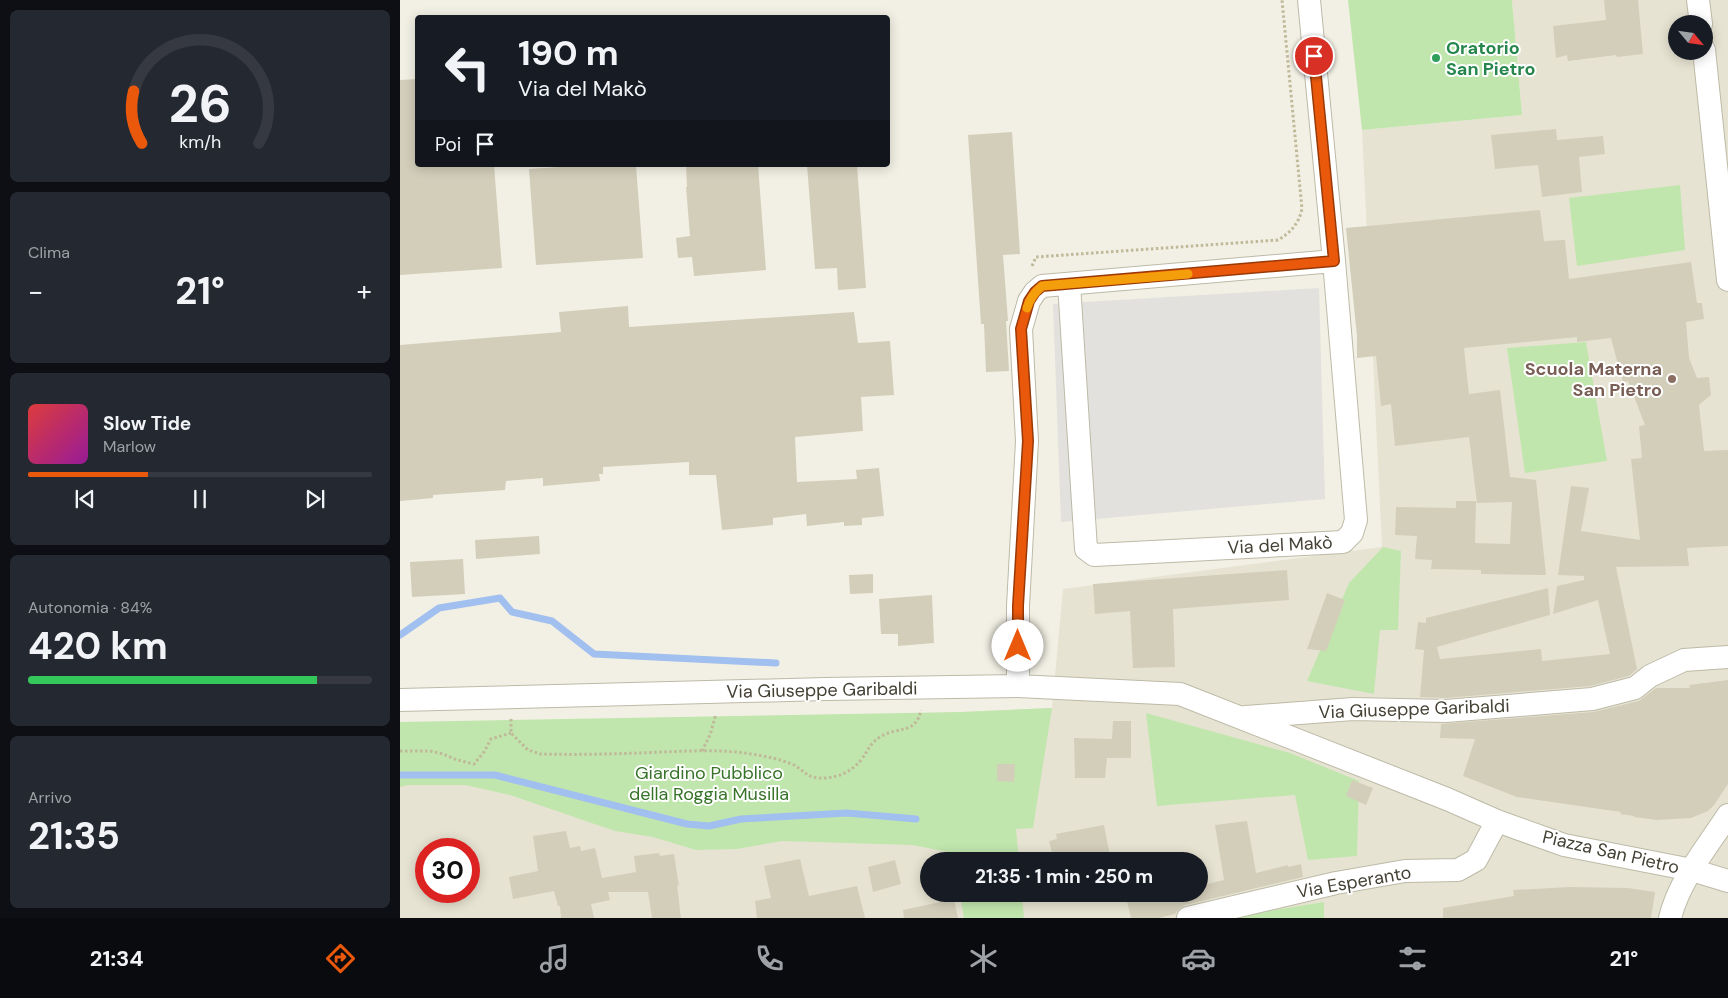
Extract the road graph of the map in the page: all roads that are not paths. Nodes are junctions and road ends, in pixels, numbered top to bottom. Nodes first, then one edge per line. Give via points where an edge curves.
1 (1309, 0) edge
2 (1698, 0) edge
3 (1700, 15) edge
4 (1705, 60) edge
5 (1334, 261) junction
6 (1728, 280) edge
7 (1069, 284) junction
8 (1728, 656) edge
9 (1018, 686) junction
10 (400, 700) edge
11 (1240, 717) junction
12 (1447, 799) joint
13 (1728, 815) edge
14 (1496, 821) junction
15 (1692, 870) junction
16 (1728, 881) edge
17 (1188, 918) edge
18 (1670, 918) edge

1 - 5 street, Via del Makò
2 - 3 street
4 - 6 street
5 - 7 street
5 - 7 street, Via del Makò via 1356,520 1352,533 1343,542 1094,555 1086,549
7 - 9 street via 1042,286 1035,292 1021,329 1028,441 1018,606
8 - 11 street, Via Giuseppe Garibaldi via 1684,660 1650,676 1635,688 1592,698 1446,711 1353,709
9 - 10 street, Via Giuseppe Garibaldi
9 - 11 street, Via Giuseppe Garibaldi via 1180,694
11 - 12 street, Via Giuseppe Garibaldi
12 - 14 street, Piazza San Pietro
13 - 15 street
14 - 15 street, Piazza San Pietro via 1564,845
14 - 17 street, Via Esperanto via 1476,860 1458,870 1404,870
15 - 16 street, Piazza San Pietro
15 - 18 street via 1673,905

